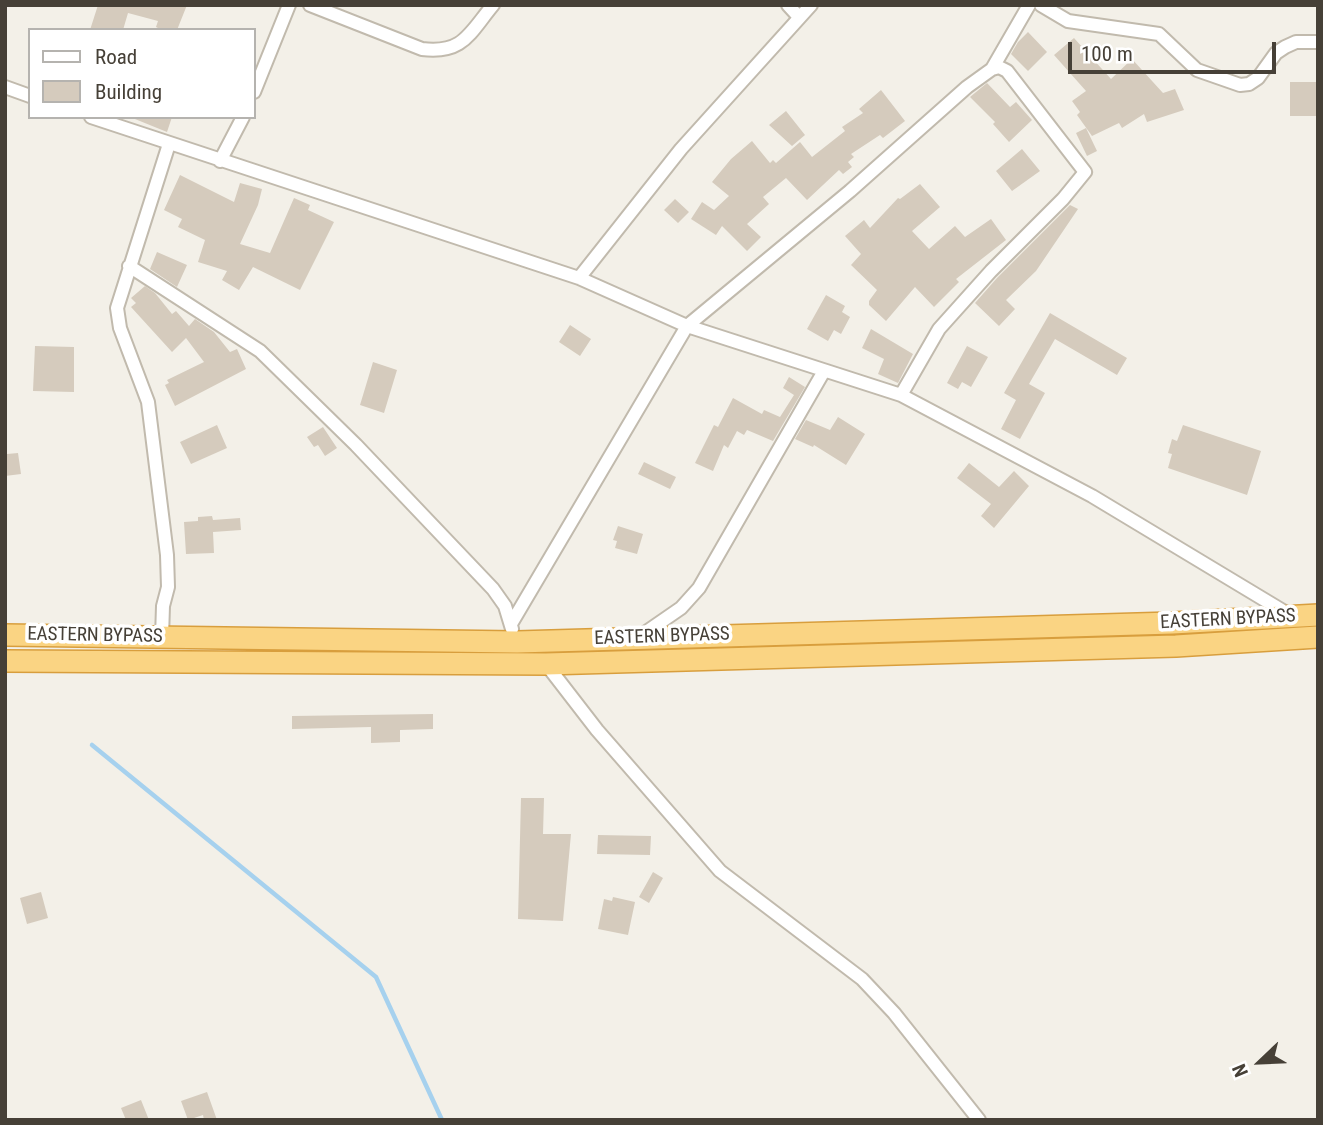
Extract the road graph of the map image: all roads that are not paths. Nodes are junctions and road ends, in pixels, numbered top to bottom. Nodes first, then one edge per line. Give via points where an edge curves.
1 (289, 5) edge
2 (310, 5) edge
3 (493, 5) edge
4 (788, 5) edge
5 (811, 5) edge
6 (1029, 5) edge
7 (1041, 5) edge
8 (799, 18) junction
9 (1318, 42) edge
10 (992, 69) junction
11 (5, 87) edge
12 (256, 87) edge
13 (28, 95) edge
14 (97, 119) edge
15 (242, 119) edge
16 (169, 145) junction
17 (220, 162) junction
18 (129, 266) junction
19 (579, 278) junction
20 (687, 326) junction
21 (824, 371) junction
22 (901, 396) junction
23 (1318, 615) edge
24 (1292, 617) junction
25 (514, 633) junction
26 (5, 635) edge
27 (162, 637) junction
28 (639, 637) junction
29 (1318, 637) edge
30 (5, 660) edge
31 (546, 664) junction
32 (979, 1120) edge

1 - 12 street
2 - 3 street via 422,49 438,51 462,42
4 - 8 street
5 - 8 street
6 - 10 street
7 - 9 street via 1068,21 1159,34 1197,71 1240,85 1258,78 1284,47
8 - 19 street via 681,149
10 - 20 street
10 - 22 street via 1007,71 1085,172 939,329
11 - 13 street
14 - 16 street
15 - 17 street
16 - 17 street
16 - 18 street
17 - 19 street
18 - 25 street via 260,351 493,589 505,606
18 - 27 street via 117,308 148,402 167,555
19 - 20 street
20 - 21 street
20 - 25 street
21 - 22 street
21 - 28 street via 699,588 681,608
22 - 24 street via 1092,496
23 - 24 highway, EASTERN BYPASS
24 - 28 highway, EASTERN BYPASS
25 - 27 highway, EASTERN BYPASS
25 - 28 highway, EASTERN BYPASS
26 - 27 highway, EASTERN BYPASS
29 - 31 highway, EASTERN BYPASS via 1176,646
30 - 31 highway, EASTERN BYPASS
31 - 32 street via 720,871 862,979

